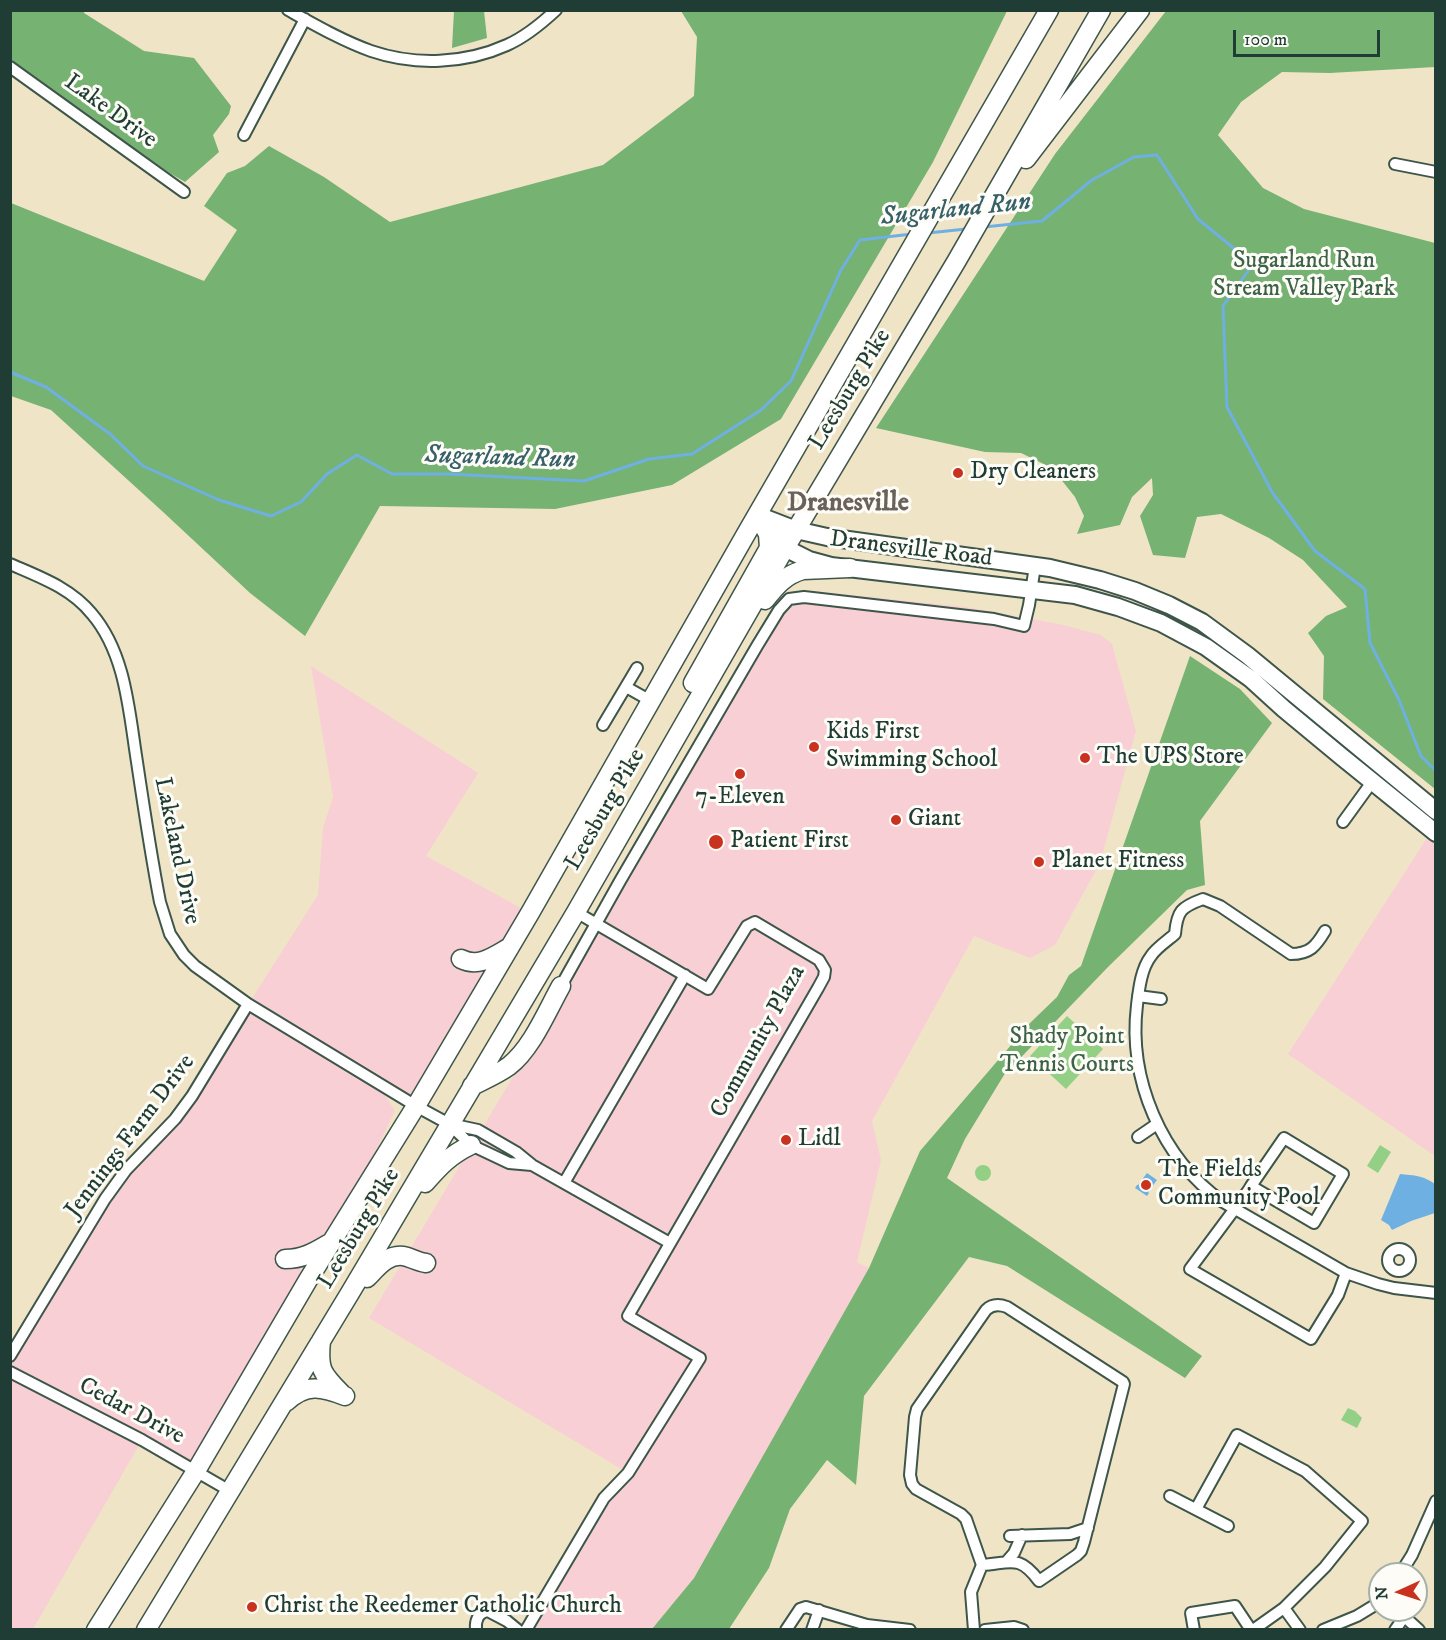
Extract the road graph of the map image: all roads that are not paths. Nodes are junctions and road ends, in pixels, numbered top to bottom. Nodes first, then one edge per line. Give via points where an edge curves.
1 (288, 10) edge
2 (556, 10) edge
3 (1039, 10) edge
4 (1049, 10) edge
5 (1101, 10) edge
6 (1140, 10) edge
7 (304, 19) junction
8 (10, 67) edge
9 (244, 135) dead end
10 (963, 160) junction
11 (1395, 164) dead end
12 (1436, 172) edge
13 (184, 192) dead end
14 (986, 210) junction
15 (757, 515) junction
16 (796, 530) junction
17 (785, 548) junction
18 (10, 564) edge
19 (1035, 566) junction
20 (849, 568) junction
21 (1032, 589) junction
22 (727, 649) junction
23 (637, 668) dead end
24 (723, 679) junction
25 (626, 687) junction
26 (651, 701) junction
27 (603, 725) dead end
28 (1372, 782) junction
29 (1436, 811) edge
30 (628, 820) junction
31 (1343, 822) dead end
32 (1436, 833) edge
33 (576, 912) junction
34 (596, 924) junction
35 (1325, 931) dead end
36 (510, 947) junction
37 (461, 959) dead end
38 (685, 975) junction
39 (561, 986) joint
40 (1138, 996) junction
41 (1161, 999) dead end
42 (248, 1004) junction
43 (472, 1086) junction
44 (416, 1106) junction
45 (449, 1124) junction
46 (1157, 1124) junction
47 (1138, 1137) dead end
48 (471, 1144) junction
49 (531, 1166) junction
50 (564, 1183) junction
51 (1251, 1186) junction
52 (1234, 1209) junction
53 (398, 1213) junction
54 (332, 1241) junction
55 (670, 1243) junction
56 (426, 1263) dead end
57 (1395, 1271) dead end
58 (1346, 1273) junction
59 (308, 1280) junction
60 (1394, 1288) junction
61 (350, 1293) junction
62 (1436, 1293) edge
63 (321, 1341) junction
64 (10, 1356) edge
65 (10, 1372) edge
66 (283, 1405) junction
67 (196, 1471) junction
68 (230, 1491) junction
69 (1170, 1496) dead end
70 (1436, 1501) edge
71 (1196, 1509) junction
72 (1432, 1520) edge
73 (1228, 1526) dead end
74 (1088, 1528) junction
75 (1022, 1535) junction
76 (1010, 1536) dead end
77 (1007, 1561) junction
78 (1408, 1562) edge
79 (982, 1565) junction
80 (1284, 1608) junction
81 (1368, 1609) edge
82 (819, 1610) junction
83 (96, 1629) edge
84 (146, 1629) edge
85 (476, 1629) edge
86 (518, 1629) edge
87 (526, 1629) edge
88 (786, 1629) edge
89 (812, 1629) edge
90 (910, 1629) edge
91 (974, 1629) edge
92 (985, 1629) edge
93 (1023, 1629) edge
94 (1194, 1629) edge
95 (1252, 1629) edge
96 (1300, 1629) edge
97 (1323, 1629) edge

1 - 7 street
2 - 7 street via 508,45 442,61 372,51
3 - 10 highway
4 - 10 highway, Leesburg Pike
5 - 14 highway, Leesburg Pike
6 - 14 highway
7 - 9 street
8 - 13 street, Lake Drive
10 - 15 highway, Leesburg Pike
11 - 12 street
14 - 16 highway, Leesburg Pike
15 - 16 main road, Dranesville Road
15 - 17 main road, Dranesville Road
15 - 26 highway, Leesburg Pike
15 - 30 highway via 768,534 769,548 656,752
16 - 17 highway, Leesburg Pike
16 - 19 main road, Dranesville Road
17 - 20 main road, Dranesville Road via 809,560
17 - 22 highway, Leesburg Pike
18 - 42 street, Lakeland Drive via 74,597 93,615 108,638 124,685 158,889 170,934 189,961
19 - 21 street
19 - 29 main road, Dranesville Road via 1135,591 1202,622
20 - 21 main road, Dranesville Road
20 - 22 highway via 803,570 788,576
21 - 24 street via 1024,626 984,617 804,597 789,599
21 - 28 main road, Dranesville Road via 1095,600 1185,635 1251,679
22 - 24 highway, Leesburg Pike
23 - 25 street
24 - 30 highway, Leesburg Pike
24 - 34 street
25 - 26 street
25 - 27 street
26 - 36 highway, Leesburg Pike
28 - 31 street
28 - 32 main road, Dranesville Road
30 - 33 highway, Leesburg Pike
33 - 34 street, Community Plaza
33 - 43 highway, Leesburg Pike
34 - 38 street, Community Plaza
34 - 39 street
35 - 40 street via 1312,950 1291,954 1220,906 1203,899 1188,904 1176,918 1175,934 1150,956
36 - 37 highway via 475,963
36 - 44 highway, Leesburg Pike
38 - 50 street
38 - 55 street, Community Plaza via 708,989 747,926 755,922 819,960 825,970
39 - 43 highway via 517,1059
40 - 41 street
40 - 46 street via 1136,1050 1144,1092
42 - 44 street, Lakeland Drive
42 - 64 street, Jennings Farm Drive via 192,1096 105,1199
43 - 45 highway, Leesburg Pike
44 - 45 street, Lakeland Drive
44 - 54 highway, Leesburg Pike
45 - 48 street
45 - 49 street via 478,1130 516,1152
45 - 53 highway, Leesburg Pike
46 - 47 street
46 - 52 street via 1197,1181
48 - 49 street via 508,1163
48 - 53 highway via 440,1166
49 - 50 street
50 - 55 street
51 - 51 street via 1284,1138 1343,1174 1314,1223
51 - 52 street
52 - 58 street
52 - 58 street via 1190,1269 1311,1339 1338,1295
53 - 61 highway, Leesburg Pike
54 - 59 highway, Leesburg Pike
54 - 59 highway via 306,1256 285,1258
55 - 87 street, Community Plaza via 628,1316 700,1358 633,1467 604,1498
56 - 61 highway via 391,1257
57 - 60 street
58 - 60 street
59 - 67 highway, Leesburg Pike
60 - 62 street
61 - 63 highway, Leesburg Pike
63 - 66 highway, Leesburg Pike
63 - 66 highway via 321,1368 345,1396 308,1389 296,1393
65 - 67 street, Cedar Drive
66 - 68 highway, Leesburg Pike
67 - 68 street, Cedar Drive
67 - 83 highway, Leesburg Pike
68 - 84 highway, Leesburg Pike
69 - 71 street
70 - 72 street
71 - 73 street
71 - 80 street via 1237,1435 1305,1471 1362,1521 1325,1567
72 - 78 street
74 - 75 street via 1070,1534
74 - 77 street via 1077,1555 1039,1581 1021,1563
74 - 79 street via 1123,1382 1007,1307 992,1305 917,1409 910,1475 916,1489 966,1519
75 - 76 street
75 - 77 street
77 - 79 street
79 - 91 street via 970,1592
80 - 95 street
80 - 96 street
81 - 97 street
82 - 88 street via 800,1609
82 - 89 street
82 - 90 street via 867,1625
85 - 86 street via 479,1615 488,1611
92 - 93 street
94 - 95 street via 1191,1613 1235,1606

